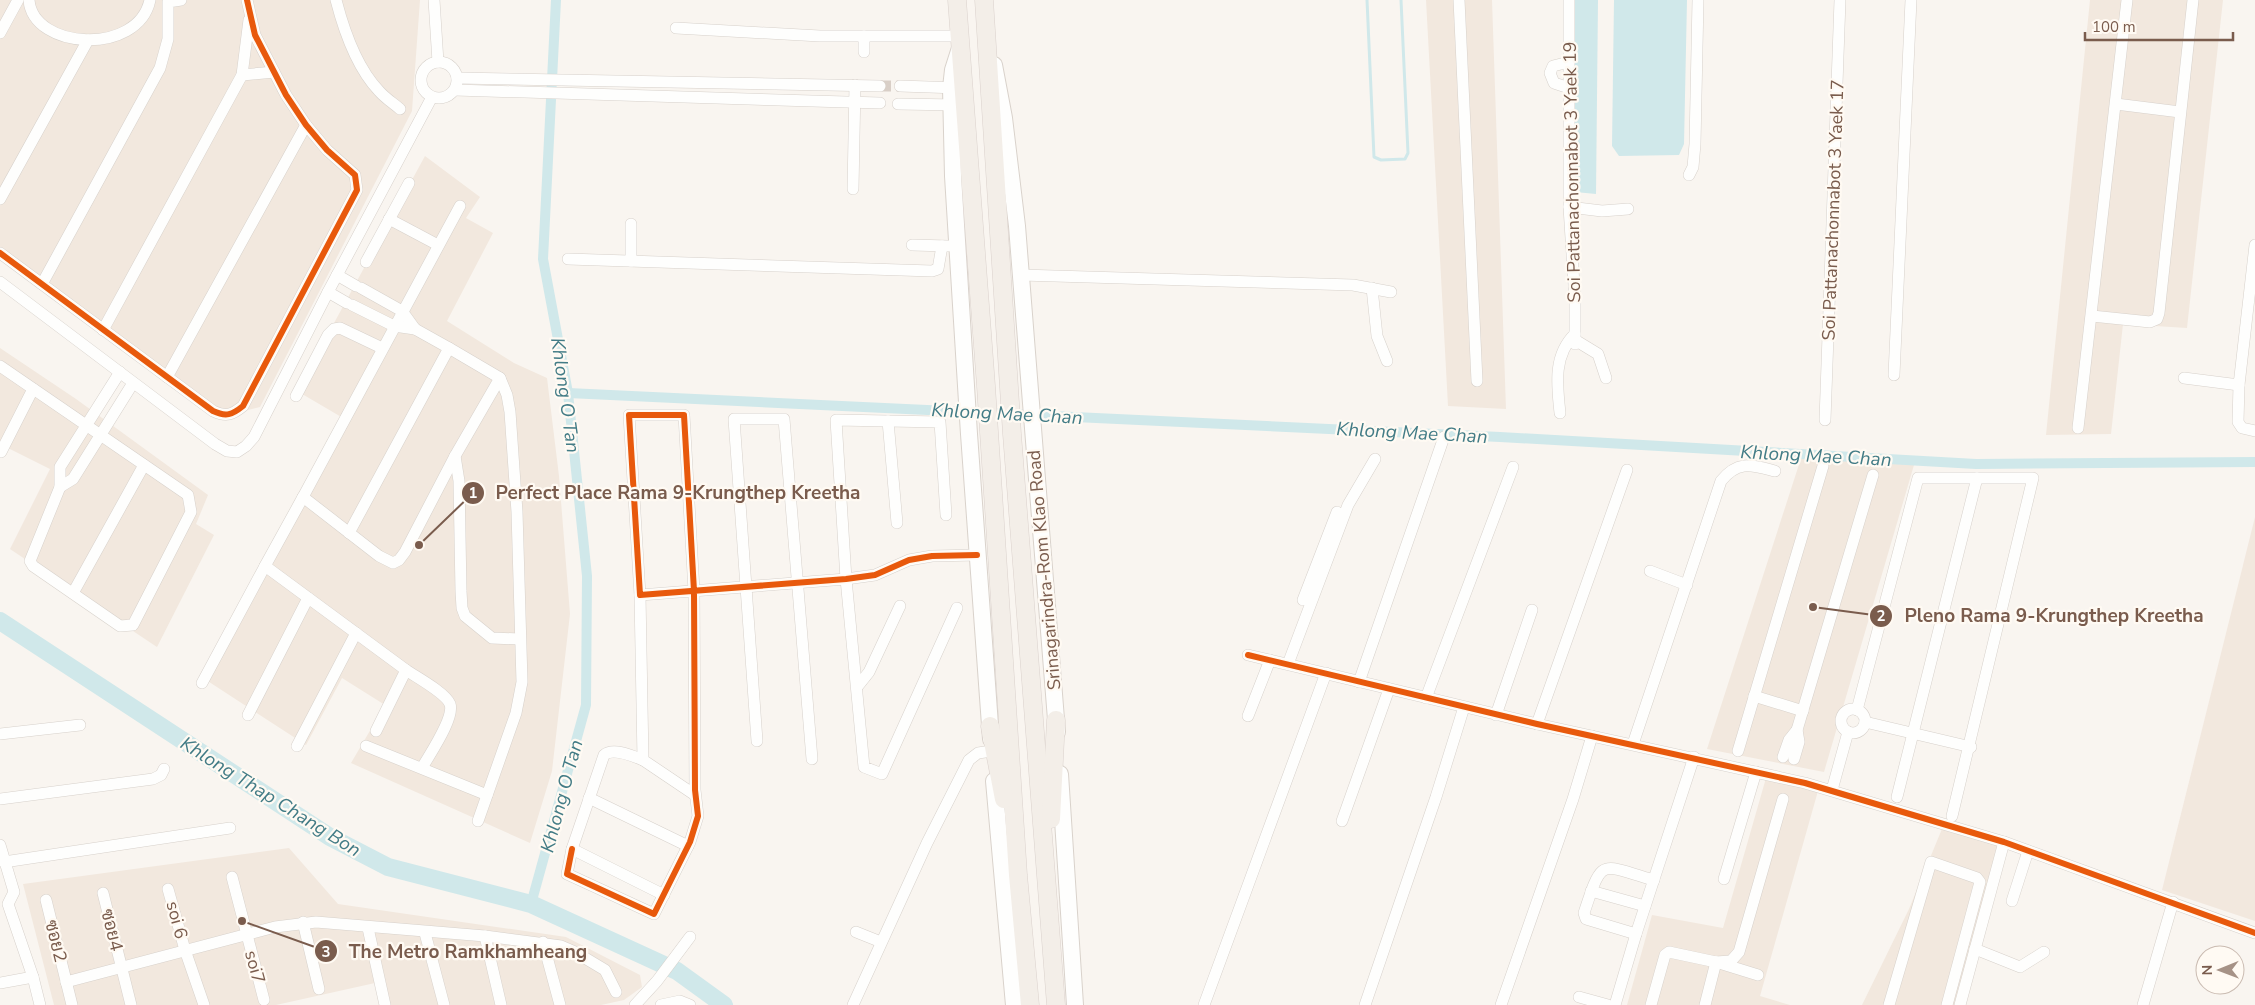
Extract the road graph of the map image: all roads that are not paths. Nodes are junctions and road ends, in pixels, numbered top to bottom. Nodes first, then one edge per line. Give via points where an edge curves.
1 (18, 0) edge
2 (29, 0) edge
3 (151, 0) edge
4 (181, 0) edge
5 (336, 0) edge
6 (434, 0) edge
7 (957, 0) edge
8 (984, 0) edge
9 (1459, 0) edge
10 (1569, 0) edge
11 (1698, 0) edge
12 (1840, 0) edge
13 (1911, 0) edge
14 (2127, 0) edge
15 (2193, 0) edge
16 (168, 2) junction
17 (249, 5) edge
18 (676, 28) dead end
19 (0, 33) edge
20 (864, 36) junction
21 (88, 40) junction
22 (960, 42) junction
23 (988, 48) junction
24 (864, 52) dead end
25 (438, 62) junction
26 (1569, 62) junction
27 (274, 72) junction
28 (242, 75) junction
29 (457, 78) junction
30 (855, 85) junction
31 (880, 86) tunnel mouth
32 (900, 86) tunnel mouth
33 (1569, 88) junction
34 (455, 90) junction
35 (432, 97) junction
36 (958, 97) junction
37 (855, 103) junction
38 (880, 104) dead end
39 (898, 104) dead end
40 (2116, 104) junction
41 (400, 109) dead end
42 (2180, 112) junction
43 (306, 125) junction
44 (1689, 174) dead end
45 (409, 183) dead end
46 (853, 189) dead end
47 (0, 199) edge
48 (460, 206) dead end
49 (1569, 208) junction
50 (1628, 210) dead end
51 (389, 219) junction
52 (631, 224) dead end
53 (438, 245) junction
54 (912, 245) dead end
55 (2255, 245) edge
56 (949, 246) junction
57 (0, 253) edge
58 (568, 259) dead end
59 (631, 261) junction
60 (366, 262) dead end
61 (337, 274) junction
62 (1021, 275) junction
63 (0, 282) edge
64 (42, 284) junction
65 (1372, 288) junction
66 (328, 292) junction
67 (1391, 292) dead end
68 (402, 311) junction
69 (2092, 316) junction
70 (394, 326) junction
71 (414, 328) junction
72 (104, 330) junction
73 (1575, 340) junction
74 (382, 348) junction
75 (450, 348) junction
76 (1387, 361) dead end
77 (0, 366) edge
78 (120, 372) junction
79 (1894, 375) dead end
80 (167, 377) junction
81 (500, 378) junction
82 (1606, 378) dead end
83 (2184, 378) dead end
84 (1477, 381) dead end
85 (133, 383) junction
86 (2239, 386) junction
87 (33, 390) junction
88 (296, 396) dead end
89 (1560, 413) dead end
90 (1824, 420) dead end
91 (888, 421) junction
92 (86, 426) junction
93 (2078, 428) dead end
94 (2255, 431) edge
95 (99, 435) junction
96 (1444, 437) dead end
97 (1, 452) edge
98 (455, 456) junction
99 (1375, 459) dead end
100 (144, 465) junction
101 (1823, 466) dead end
102 (1513, 467) dead end
103 (1627, 470) dead end
104 (1775, 471) dead end
105 (1874, 475) dead end
106 (1977, 478) junction
107 (60, 487) junction
108 (303, 497) junction
109 (1337, 512) dead end
110 (946, 515) dead end
111 (897, 523) dead end
112 (349, 532) junction
113 (977, 555) junction
114 (265, 566) junction
115 (1650, 571) dead end
116 (846, 580) junction
117 (797, 583) junction
118 (1687, 585) junction
119 (747, 587) junction
120 (1312, 588) junction
121 (694, 591) junction
122 (73, 593) junction
123 (640, 595) junction
124 (308, 598) junction
125 (1303, 600) dead end
126 (900, 606) dead end
127 (957, 608) dead end
128 (1532, 610) dead end
129 (356, 633) junction
130 (520, 639) junction
131 (1248, 655) dead end
132 (1270, 660) junction
133 (1288, 664) junction
134 (406, 670) junction
135 (1326, 673) junction
136 (1359, 682) junction
137 (202, 683) dead end
138 (857, 687) junction
139 (1389, 689) junction
140 (1754, 696) junction
141 (1426, 698) junction
142 (1464, 707) junction
143 (1857, 710) junction
144 (1803, 711) junction
145 (248, 715) dead end
146 (1496, 715) junction
147 (1248, 716) dead end
148 (1056, 720) junction
149 (1865, 722) junction
150 (1537, 724) junction
151 (80, 725) dead end
152 (990, 726) junction
153 (376, 731) dead end
154 (1848, 732) junction
155 (1913, 733) junction
156 (0, 734) edge
157 (1592, 736) junction
158 (757, 741) dead end
159 (1633, 744) junction
160 (298, 746) dead end
161 (366, 746) dead end
162 (1970, 747) junction
163 (992, 751) junction
164 (1738, 751) dead end
165 (1694, 757) junction
166 (812, 759) dead end
167 (643, 760) junction
168 (1786, 767) junction
169 (422, 768) junction
170 (164, 769) dead end
171 (1756, 772) junction
172 (1832, 790) junction
173 (695, 794) junction
174 (487, 795) junction
175 (1897, 797) dead end
176 (589, 798) junction
177 (1783, 799) dead end
178 (0, 800) edge
179 (1952, 816) dead end
180 (478, 821) dead end
181 (1342, 821) dead end
182 (230, 828) dead end
183 (2004, 842) junction
184 (0, 845) edge
185 (688, 846) junction
186 (572, 849) junction
187 (2028, 851) junction
188 (4, 862) junction
189 (1018, 876) junction
190 (232, 877) dead end
191 (1724, 879) dead end
192 (1654, 880) junction
193 (168, 889) dead end
194 (1591, 891) junction
195 (1047, 892) junction
196 (103, 893) dead end
197 (664, 895) junction
198 (46, 900) dead end
199 (2012, 901) dead end
200 (2173, 902) junction
201 (4, 905) edge
202 (1645, 906) junction
203 (304, 922) junction
204 (368, 928) junction
205 (425, 932) junction
206 (856, 932) dead end
207 (2255, 933) edge
208 (246, 934) junction
209 (1636, 934) junction
210 (486, 936) junction
211 (690, 937) dead end
212 (543, 942) junction
213 (881, 942) junction
214 (1975, 949) junction
215 (185, 950) junction
216 (2044, 952) dead end
217 (1716, 962) junction
218 (122, 967) junction
219 (1758, 975) dead end
220 (33, 977) junction
221 (66, 982) junction
222 (0, 983) edge
223 (319, 989) dead end
224 (616, 992) dead end
225 (1579, 997) dead end
226 (264, 1000) dead end
227 (1962, 1004) edge
228 (40, 1005) edge
229 (72, 1005) edge
230 (131, 1005) edge
231 (204, 1005) edge
232 (385, 1005) edge
233 (444, 1005) edge
234 (501, 1005) edge
235 (560, 1005) edge
236 (635, 1005) edge
237 (661, 1005) edge
238 (690, 1005) edge
239 (853, 1005) edge
240 (1014, 1005) edge
241 (1030, 1005) edge
242 (1056, 1005) edge
243 (1074, 1005) edge
244 (1204, 1005) edge
245 (1366, 1005) edge
246 (1501, 1005) edge
247 (1608, 1005) edge
248 (1615, 1005) edge
249 (1651, 1005) edge
250 (1705, 1005) edge
251 (1889, 1005) edge
252 (1947, 1005) edge
253 (2142, 1005) edge

1 - 19 street
2 - 21 street via 30,9 47,28 68,37
3 - 16 street
3 - 21 street via 144,17 128,31 110,39
4 - 16 street
5 - 41 street via 357,59 378,91
6 - 25 street
7 - 22 main road
8 - 23 main road, Srinagarindra-Rom Klao Road
9 - 84 street
10 - 26 street, Soi Pattanachonnabot 3 Yaek 19
11 - 44 street via 1695,144 1693,167
12 - 90 street, Soi Pattanachonnabot 3 Yaek 17
13 - 79 street
14 - 40 street
15 - 42 street
16 - 64 street via 168,39 160,68
17 - 27 street via 256,35
17 - 28 street
18 - 20 street
20 - 22 street
20 - 24 street
21 - 47 street
22 - 36 main road
23 - 62 main road, Srinagarindra-Rom Klao Road via 1004,118
23 - 195 main road, Srinagarindra-Rom Klao Road via 1012,434
25 - 29 street via 452,68
25 - 35 street via 430,64 421,77 425,92
26 - 33 street, Soi Pattanachonnabot 3 Yaek 19
26 - 33 street via 1553,66 1550,73 1554,83
27 - 28 street
27 - 43 street
28 - 72 street
29 - 30 street
29 - 34 street
30 - 31 street
30 - 37 street
32 - 36 street
33 - 49 street, Soi Pattanachonnabot 3 Yaek 19
34 - 35 street via 444,98
34 - 37 street
35 - 61 street
36 - 39 street
36 - 56 main road
36 - 189 main road via 986,386
37 - 38 street
37 - 46 street
40 - 42 street
40 - 69 street
42 - 69 street via 2157,319 2150,322
43 - 80 street
43 - 80 street via 327,150 356,175 357,190 243,406 234,414 223,415
45 - 51 street
48 - 53 street
49 - 50 street
49 - 73 street, Soi Pattanachonnabot 3 Yaek 19
51 - 53 street
51 - 60 street
52 - 59 street
53 - 68 street
54 - 56 street
55 - 86 street
56 - 59 street via 938,269 932,271
56 - 113 main road via 966,386
57 - 64 street
58 - 59 street
61 - 66 street
61 - 68 street
62 - 65 street
62 - 148 main road, Srinagarindra-Rom Klao Road
63 - 78 street
64 - 72 street
65 - 67 street
65 - 76 street via 1377,336
66 - 70 street
66 - 85 street via 254,437 237,452 214,444
68 - 70 street
68 - 71 street
69 - 93 street
70 - 71 street
70 - 74 street
71 - 75 street
72 - 80 street
73 - 82 street via 1598,354
73 - 89 street via 1566,342 1558,373
74 - 88 street via 340,328 334,329
74 - 108 street
75 - 81 street
75 - 112 street
77 - 87 street
78 - 85 street
78 - 92 street
81 - 98 street
81 - 130 street via 510,412 517,512
83 - 86 street
85 - 95 street
86 - 94 street via 2238,422 2242,428
87 - 92 street
87 - 97 street
91 - 110 street via 940,422
91 - 111 street
91 - 116 street via 836,420
92 - 95 street
92 - 107 street via 60,466
95 - 100 street
95 - 107 street via 73,479
96 - 136 street
98 - 112 street via 399,560 387,561
98 - 130 street via 460,481 462,608 465,616 492,638
99 - 120 street via 1348,505
100 - 122 street
100 - 122 street via 188,494 191,512 133,625 120,626
101 - 140 street
102 - 141 street
103 - 150 street
104 - 118 street via 1740,466 1721,481
105 - 144 street
106 - 143 street via 1918,478
106 - 155 street
106 - 162 street via 2033,478
107 - 122 street via 30,561
108 - 112 street
108 - 114 street
109 - 120 street
113 - 116 street via 910,560 875,575
113 - 152 main road
114 - 124 street
114 - 137 street
115 - 118 street
116 - 117 street
116 - 138 street
117 - 119 street
117 - 119 street via 784,419 734,419
117 - 166 street
118 - 159 street
119 - 121 street
119 - 158 street
120 - 125 street
120 - 133 street
121 - 123 street
121 - 123 street via 684,416 629,415
121 - 173 street
123 - 167 street
124 - 129 street
124 - 145 street
126 - 138 street via 869,672
127 - 138 street via 882,774 864,767
128 - 146 street
129 - 134 street
129 - 160 street
130 - 174 street via 521,696
131 - 132 street
132 - 133 street
132 - 147 street
133 - 135 street
134 - 153 street
134 - 169 street via 444,696 450,704 445,726
135 - 136 street
135 - 244 street
136 - 139 street
139 - 141 street
139 - 181 street
140 - 144 street
140 - 164 street
141 - 142 street
142 - 146 street
142 - 245 street
143 - 149 street via 1863,714
143 - 154 street via 1849,710 1843,715 1842,723
144 - 168 street via 1797,730 1789,740
146 - 150 street
148 - 195 main road
148 - 243 main road, Srinagarindra-Rom Klao Road
149 - 154 street via 1859,731
149 - 155 street
150 - 157 street
151 - 156 street
152 - 163 main road
152 - 189 main road
154 - 172 street
155 - 162 street
155 - 175 street
157 - 159 street
157 - 246 street
159 - 165 street
161 - 169 street
162 - 179 street
163 - 213 street via 978,753 968,760
163 - 240 main road
165 - 171 street
165 - 192 street
167 - 173 street
167 - 176 street via 607,752
168 - 171 street
168 - 172 street
169 - 174 street
170 - 178 street via 153,779
171 - 191 street
172 - 183 street
173 - 185 street via 698,816
174 - 180 street
176 - 185 street
176 - 186 street
177 - 217 street via 1739,952 1731,961
182 - 188 street
183 - 187 street
183 - 214 street
184 - 188 street
185 - 197 street
186 - 197 street
186 - 197 street via 567,874 654,914
187 - 199 street
187 - 200 street
188 - 201 street via 14,892
189 - 241 main road
190 - 208 street, soi7
192 - 194 street via 1609,867 1598,874
192 - 202 street
193 - 215 street, soi 6
194 - 202 street
194 - 209 street via 1584,913 1586,919
195 - 242 main road, Srinagarindra-Rom Klao Road
196 - 218 street, ซอย4
198 - 221 street, ซอย2
200 - 207 street
200 - 253 street
201 - 220 street
202 - 209 street
203 - 204 street
203 - 208 street
203 - 223 street
204 - 205 street
204 - 232 street
205 - 210 street
205 - 233 street
206 - 213 street
208 - 215 street
208 - 226 street, soi7
209 - 248 street
210 - 212 street
210 - 234 street
211 - 236 street
212 - 224 street via 561,946 596,963 605,970
212 - 235 street
213 - 239 street
214 - 216 street via 2020,967
214 - 227 street
215 - 218 street
215 - 231 street, soi 6
217 - 219 street
217 - 249 street via 1667,953
217 - 250 street
218 - 221 street
218 - 230 street, ซอย4
220 - 222 street
220 - 228 street
221 - 229 street, ซอย2
225 - 247 street
237 - 238 street via 680,1001
251 - 252 street via 1931,862 1980,882

